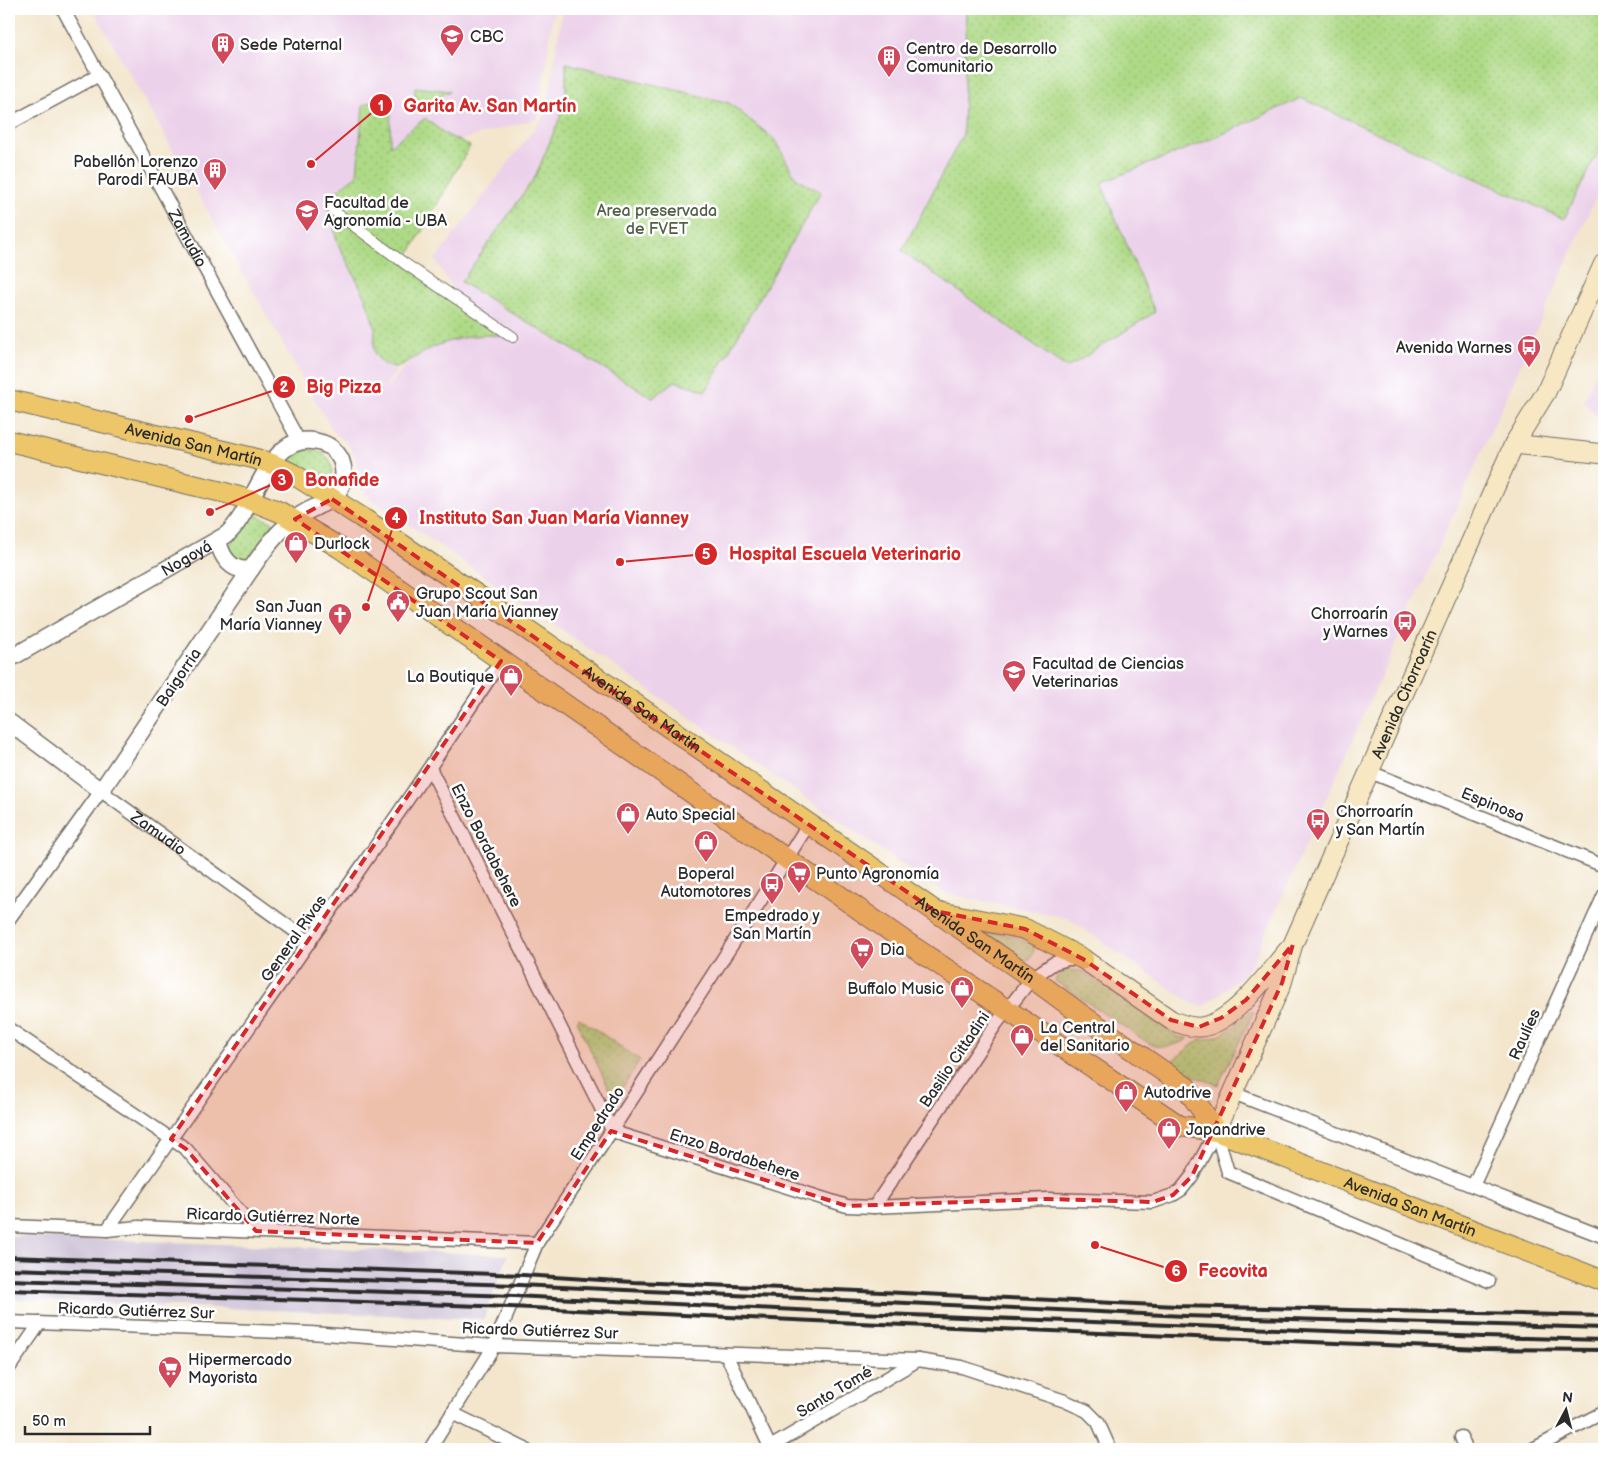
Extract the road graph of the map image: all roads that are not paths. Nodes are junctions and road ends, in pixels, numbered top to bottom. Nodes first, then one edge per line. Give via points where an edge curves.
1 (64, 9) edge
2 (99, 75) junction
3 (9, 124) edge
4 (331, 209) dead end
5 (1604, 263) edge
6 (512, 337) dead end
7 (9, 400) edge
8 (9, 441) edge
9 (299, 441) junction
10 (1514, 444) junction
11 (1604, 454) edge
12 (272, 464) junction
13 (332, 499) junction
14 (250, 500) junction
15 (295, 519) junction
16 (218, 540) junction
17 (251, 569) junction
18 (9, 659) edge
19 (501, 661) junction
20 (9, 722) edge
21 (430, 768) junction
22 (1370, 772) junction
23 (101, 791) junction
24 (809, 823) junction
25 (787, 858) junction
26 (1604, 866) edge
27 (1604, 895) edge
28 (935, 911) junction
29 (9, 920) edge
30 (310, 942) junction
31 (1293, 944) junction
32 (1083, 959) junction
33 (1032, 978) junction
34 (1008, 1010) junction
35 (9, 1029) edge
36 (1233, 1093) junction
37 (612, 1130) junction
38 (1216, 1131) junction
39 (171, 1139) junction
40 (1472, 1186) junction
41 (874, 1207) junction
42 (9, 1226) edge
43 (107, 1230) junction
44 (256, 1232) junction
45 (1604, 1236) edge
46 (537, 1243) junction
47 (1489, 1281) dead end
48 (1604, 1281) edge
49 (9, 1322) edge
50 (40, 1323) junction
51 (494, 1346) junction
52 (726, 1354) junction
53 (918, 1360) junction
54 (9, 1368) edge
55 (1604, 1412) edge
56 (452, 1413) junction
57 (1460, 1437) dead end
58 (430, 1449) edge
59 (525, 1449) edge
60 (770, 1449) edge
61 (1110, 1449) edge
62 (1466, 1449) edge
63 (1533, 1449) edge

1 - 2 street, Zamudio
2 - 3 street
2 - 9 street, Zamudio
4 - 6 street
5 - 10 main road, Avenida Chorroarín via 1546,392
7 - 12 main road, Avenida San Martín
8 - 14 main road, Avenida San Martín
9 - 12 street, Nogoyá via 279,454
9 - 13 street via 318,442 333,448 338,455 344,474
10 - 11 main road
10 - 22 main road, Avenida Chorroarín
12 - 13 main road, Avenida San Martín
12 - 14 street, Nogoyá
13 - 15 street, Baigorria
13 - 24 main road, Avenida San Martín
14 - 15 main road, Avenida San Martín
14 - 16 street, Nogoyá via 236,525
15 - 17 street, Baigorria via 276,536
15 - 19 main road, Avenida San Martín
16 - 17 street via 228,563 240,570
16 - 18 street, Nogoyá
17 - 23 street, Baigorria
19 - 21 street, General Rivas
19 - 25 main road, Avenida San Martín
20 - 23 street, Zamudio
21 - 30 street, General Rivas
21 - 37 street, Enzo Bordabehere
22 - 26 street, Espinosa
22 - 31 main road, Avenida Chorroarín
23 - 29 street, Baigorria
23 - 30 street, Zamudio
24 - 25 street, Empedrado
24 - 28 main road, Avenida San Martín
25 - 34 main road, Avenida San Martín
25 - 37 street, Empedrado
27 - 40 street, Raulíes
28 - 32 main road via 1026,929
28 - 33 main road, Avenida San Martín
30 - 39 street, General Rivas
31 - 32 main road via 1246,1000 1209,1025 1199,1027 1171,1020
31 - 36 main road, Avenida Chorroarín via 1282,983
32 - 33 street, Basilio Cittadini via 1054,963
33 - 34 street, Basilio Cittadini
33 - 38 main road, Avenida San Martín via 1186,1087
34 - 38 main road, Avenida San Martín via 1180,1126
34 - 41 street, Basilio Cittadini
35 - 39 street
36 - 38 main road, Avenida Chorroarín
36 - 40 street
37 - 41 street, Enzo Bordabehere via 847,1206
37 - 46 street, Empedrado
38 - 41 street, Enzo Bordabehere via 1181,1190 1153,1202 1047,1199
38 - 47 street, Avenida San Martín via 1228,1172
38 - 48 main road, Avenida San Martín
39 - 43 street, General Rivas
39 - 44 street via 186,1150
40 - 45 street
42 - 43 street, Ricardo Gutiérrez Norte
43 - 44 street, Ricardo Gutiérrez Norte via 139,1227
44 - 46 street, Ricardo Gutiérrez Norte
46 - 51 street, Empedrado
49 - 50 street, Ricardo Gutiérrez Sur
50 - 51 street, Ricardo Gutiérrez Sur via 310,1333
50 - 54 street
51 - 52 street, Ricardo Gutiérrez Sur
51 - 56 street, Empedrado
52 - 53 street, Ricardo Gutiérrez Sur
52 - 60 street
53 - 60 street, Santo Tomé
53 - 61 street, Ricardo Gutiérrez Sur via 962,1367 1087,1411 1098,1422
55 - 63 street
56 - 58 street, Empedrado
56 - 59 street
57 - 62 street

